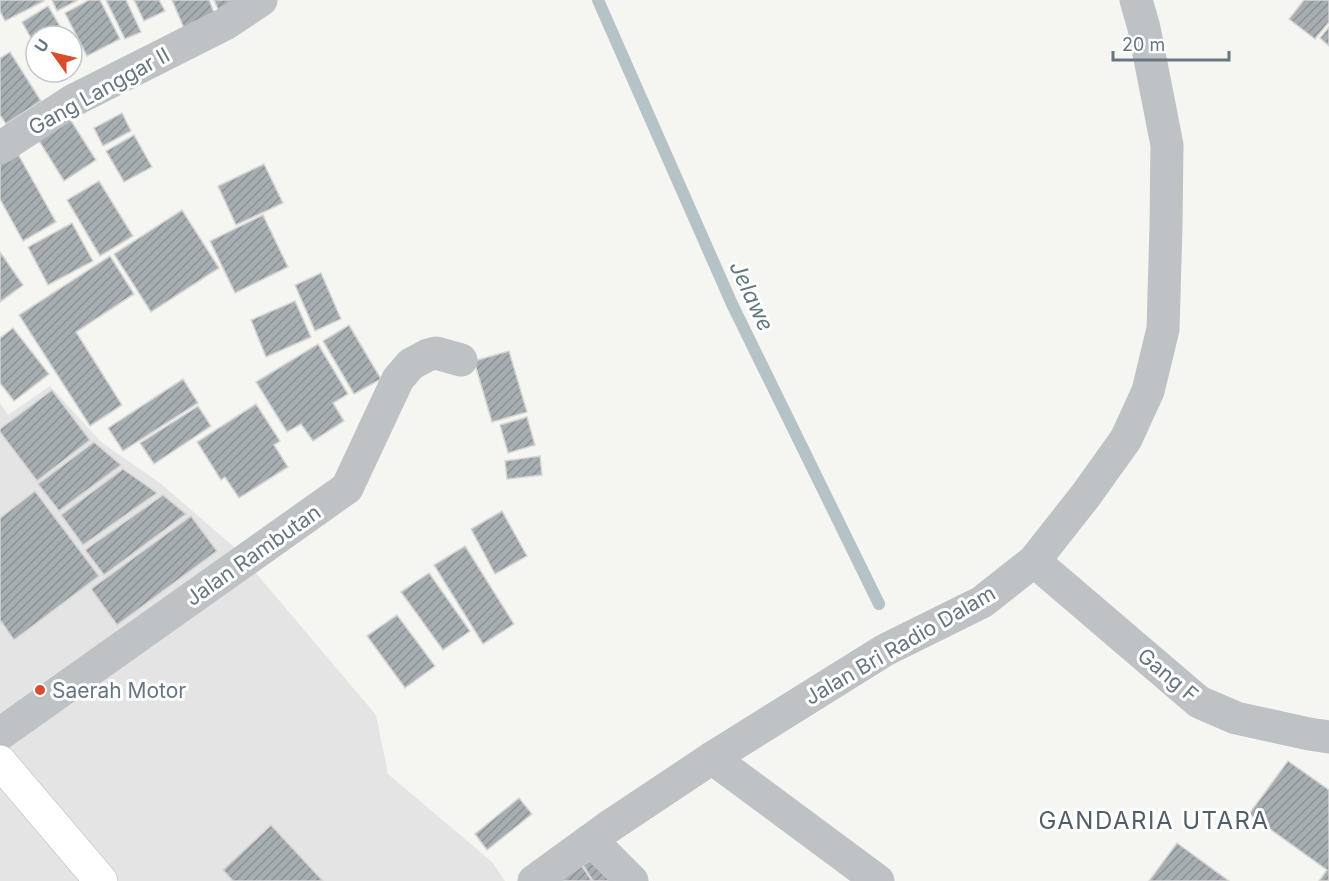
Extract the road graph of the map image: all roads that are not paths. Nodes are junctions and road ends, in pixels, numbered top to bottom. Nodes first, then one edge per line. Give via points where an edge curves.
1 (261, 0) edge
2 (1136, 0) edge
3 (0, 148) edge
4 (461, 360) dead end
5 (1034, 561) junction
6 (0, 734) edge
7 (1329, 737) edge
8 (712, 758) junction
9 (0, 762) edge
10 (591, 840) junction
11 (101, 881) edge
12 (534, 881) edge
13 (632, 881) edge
14 (878, 881) edge

1 - 3 street, Gang Langgar II via 225,24 72,101
2 - 5 street, Jalan Bri Radio Dalam via 1167,145 1163,329 1148,391 1126,439
4 - 6 street, Jalan Rambutan via 436,353 411,364 398,380 347,488
5 - 7 street, Gang F via 1199,702 1236,718
5 - 8 street, Jalan Bri Radio Dalam via 982,602 885,650
8 - 10 street, Jalan Bri Radio Dalam
8 - 14 street
9 - 11 main road
10 - 12 street, Jalan Bri Radio Dalam
10 - 13 street

